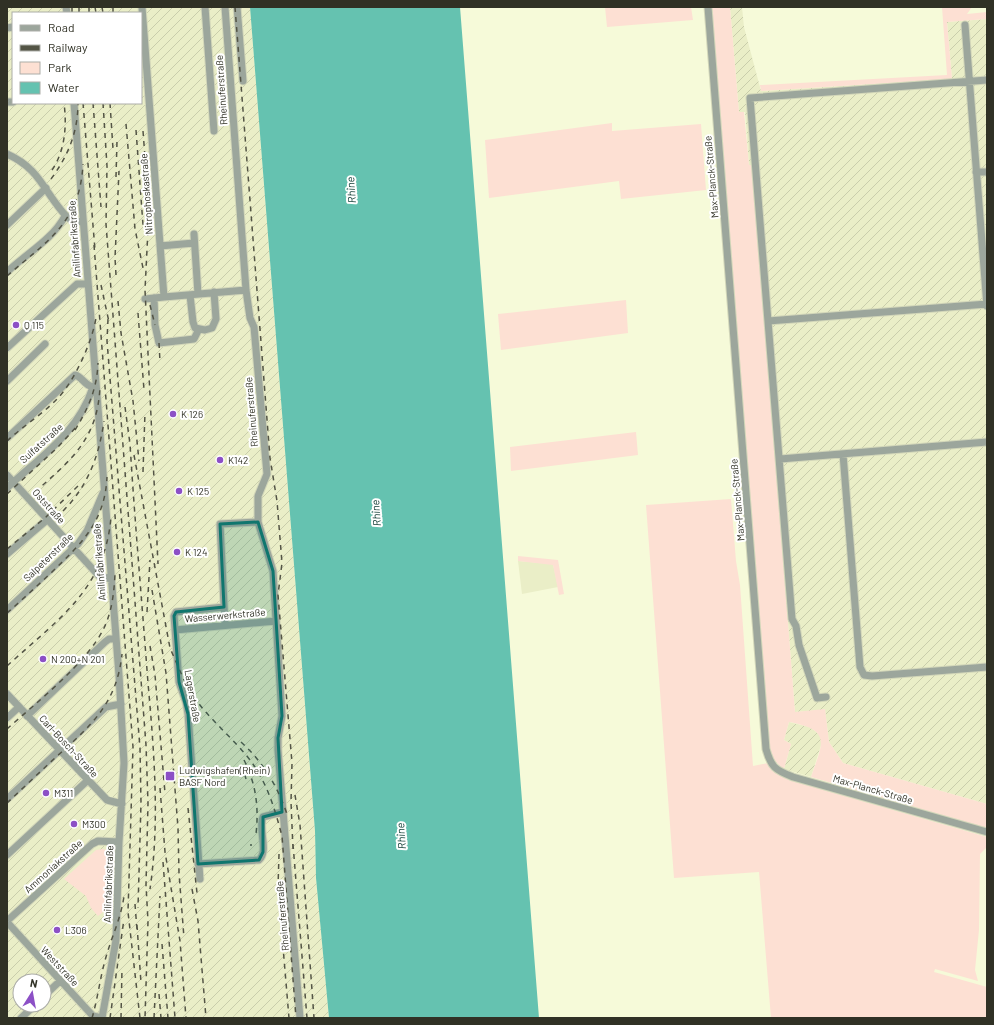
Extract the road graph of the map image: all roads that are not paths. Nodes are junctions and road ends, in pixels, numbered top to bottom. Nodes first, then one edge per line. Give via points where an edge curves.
1 (142, 7) edge
2 (205, 7) edge
3 (225, 7) edge
4 (238, 7) edge
5 (708, 7) edge
6 (965, 25) dead end
7 (987, 80) edge
8 (243, 81) dead end
9 (969, 82) junction
10 (74, 104) edge
11 (214, 131) dead end
12 (7, 154) edge
13 (976, 172) junction
14 (987, 172) edge
15 (46, 188) junction
16 (66, 216) junction
17 (83, 222) junction
18 (7, 225) edge
19 (194, 234) dead end
20 (194, 244) junction
21 (160, 246) junction
22 (7, 272) edge
23 (88, 284) junction
24 (246, 290) junction
25 (214, 292) junction
26 (194, 294) junction
27 (164, 297) junction
28 (154, 298) junction
29 (145, 299) dead end
30 (987, 305) edge
31 (768, 321) junction
32 (199, 330) junction
33 (45, 344) dead end
34 (7, 348) edge
35 (7, 381) edge
36 (94, 387) junction
37 (7, 438) edge
38 (987, 442) edge
39 (843, 454) junction
40 (780, 459) junction
41 (7, 475) edge
42 (13, 482) junction
43 (7, 488) edge
44 (104, 490) junction
45 (48, 519) junction
46 (258, 522) junction
47 (74, 548) junction
48 (7, 554) edge
49 (111, 579) junction
50 (224, 607) junction
51 (7, 610) edge
52 (276, 621) junction
53 (225, 625) junction
54 (175, 630) junction
55 (116, 639) junction
56 (987, 667) edge
57 (7, 694) edge
58 (826, 697) dead end
59 (121, 704) junction
60 (19, 707) junction
61 (27, 716) junction
62 (7, 718) edge
63 (59, 750) junction
64 (87, 781) junction
65 (7, 799) edge
66 (122, 804) junction
67 (282, 812) junction
68 (987, 832) edge
69 (119, 842) junction
70 (7, 855) edge
71 (198, 864) junction
72 (200, 879) dead end
73 (7, 922) edge
74 (60, 981) junction
75 (52, 988) edge
76 (102, 1018) edge
77 (300, 1018) edge

1 - 21 street, Nitrophoskastraße
2 - 11 street
3 - 24 street, Rheinuferstraße
4 - 8 street
5 - 68 street, Max-Planck-Straße via 766,749 770,762 778,770 793,777
6 - 9 street
7 - 9 street
9 - 13 street
9 - 31 street via 750,98
10 - 17 street, Anilinfabrikstraße
12 - 15 street via 21,160
13 - 14 street
13 - 30 street
15 - 16 street
15 - 18 street
16 - 17 street via 73,222
16 - 22 street via 43,242
17 - 23 street, Anilinfabrikstraße
19 - 20 street
20 - 21 street
20 - 26 street
21 - 27 street, Nitrophoskastraße
23 - 34 street via 77,284
23 - 36 street, Anilinfabrikstraße
24 - 25 street
24 - 46 street, Rheinuferstraße via 250,318 254,327 267,474 258,496
25 - 26 street
25 - 32 street via 217,315 215,324 212,328
26 - 27 street
26 - 32 street via 193,322
27 - 28 street
28 - 29 street
28 - 32 street via 158,343 194,339
30 - 31 street
31 - 40 street
33 - 35 street
36 - 37 street via 88,386 79,376 74,375
36 - 42 street, Sulfatstraße via 87,405 71,430
36 - 44 street, Anilinfabrikstraße
38 - 39 street
39 - 40 street
39 - 56 street via 860,667 864,675
40 - 58 street via 792,620 817,698
41 - 42 street, Oststraße
42 - 43 street, Sulfatstraße
42 - 45 street, Oststraße
44 - 47 street, Salpeterstraße via 87,531
44 - 49 street, Anilinfabrikstraße
45 - 47 street, Oststraße
45 - 48 street
46 - 50 street via 220,524
46 - 52 street, Rheinuferstraße via 273,571
47 - 49 street, Oststraße via 99,576
47 - 51 street, Salpeterstraße
49 - 55 street, Anilinfabrikstraße
50 - 53 street
50 - 54 street, Lagerstraße via 176,612
52 - 53 street, Wasserwerkstraße
52 - 67 street, Rheinuferstraße via 282,716 278,738
53 - 54 street, Wasserwerkstraße
54 - 71 street, Lagerstraße via 179,682 188,714
55 - 59 street, Anilinfabrikstraße
55 - 61 street via 105,642
57 - 60 street, Carl-Bosch-Straße
59 - 63 street via 106,707
59 - 66 street, Anilinfabrikstraße via 124,764
60 - 61 street, Carl-Bosch-Straße
60 - 62 street
61 - 63 street, Carl-Bosch-Straße
63 - 64 street, Carl-Bosch-Straße
63 - 65 street
64 - 66 street, Carl-Bosch-Straße via 107,800
64 - 70 street
66 - 69 street, Anilinfabrikstraße
67 - 71 street via 263,817 263,852 258,860
67 - 77 street, Rheinuferstraße
69 - 73 street, Ammoniakstraße via 92,844
69 - 76 street, Anilinfabrikstraße via 116,940
71 - 72 street, Lagerstraße
73 - 74 street, Weststraße
74 - 75 street
74 - 76 street, Weststraße via 93,1016

